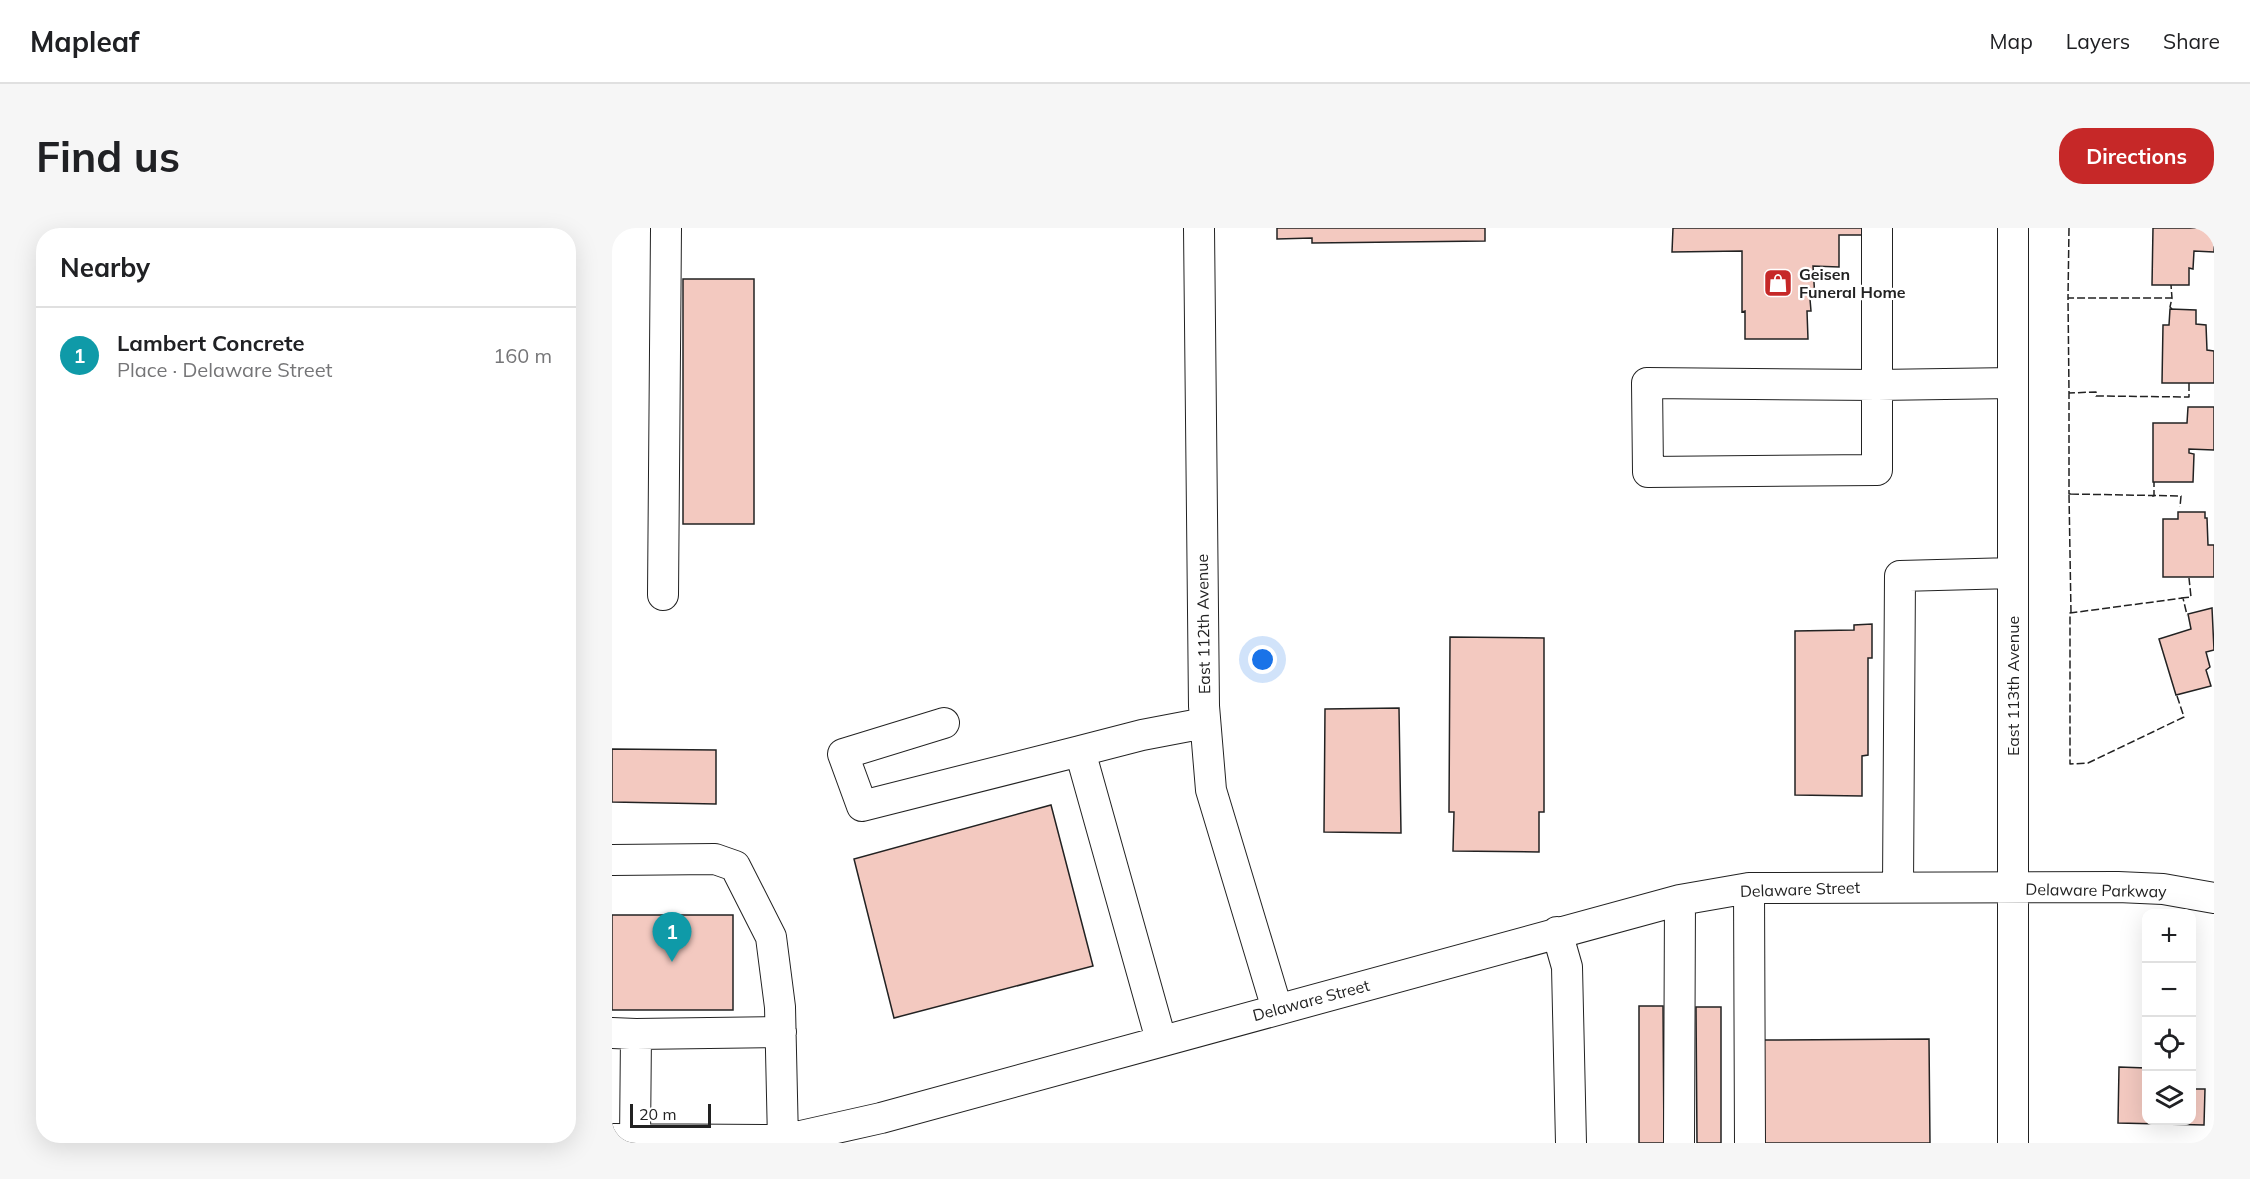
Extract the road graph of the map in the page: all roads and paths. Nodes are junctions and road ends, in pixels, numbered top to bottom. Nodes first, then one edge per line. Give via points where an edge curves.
1 (666, 228) edge
2 (1199, 228) edge
3 (1877, 228) edge
4 (2013, 228) edge
5 (2013, 383) junction
6 (1877, 385) junction
7 (2013, 573) junction
8 (663, 595) dead end
9 (944, 723) dead end
10 (1205, 723) junction
11 (1080, 751) junction
12 (612, 860) edge
13 (1898, 887) junction
14 (1749, 888) junction
15 (2013, 889) junction
16 (2214, 898) edge
17 (1680, 900) junction
18 (1557, 932) junction
19 (1277, 1010) junction
20 (781, 1032) junction
21 (624, 1034) edge
22 (1161, 1040) junction
23 (803, 1138) edge
24 (623, 1139) edge
25 (1571, 1143) edge
26 (1679, 1143) edge
27 (1750, 1143) edge
28 (2013, 1143) edge

1 - 8 street
2 - 10 street, East 112th Avenue
3 - 6 street
4 - 5 street, East 113th Avenue
5 - 6 street
5 - 7 street, East 113th Avenue
6 - 6 street via 1647,383 1648,472 1877,470
7 - 13 street via 1900,576
7 - 15 street, East 113th Avenue
9 - 11 street via 843,754 862,806
10 - 11 street
10 - 19 street, East 112th Avenue via 1211,790
11 - 22 street
12 - 20 street via 714,859 735,866 771,937
13 - 14 street, Delaware Street
13 - 15 street, Delaware Street
14 - 17 street, Delaware Street
14 - 27 street
15 - 16 street, Delaware Parkway via 2163,889
15 - 28 street, East 113th Avenue
17 - 18 street, Delaware Street
17 - 26 street
18 - 19 street, Delaware Street
18 - 25 street via 1568,967
19 - 22 street, Delaware Street
20 - 21 street
20 - 23 street
21 - 24 street
22 - 23 street, Delaware Street
23 - 24 street, Delaware Street

